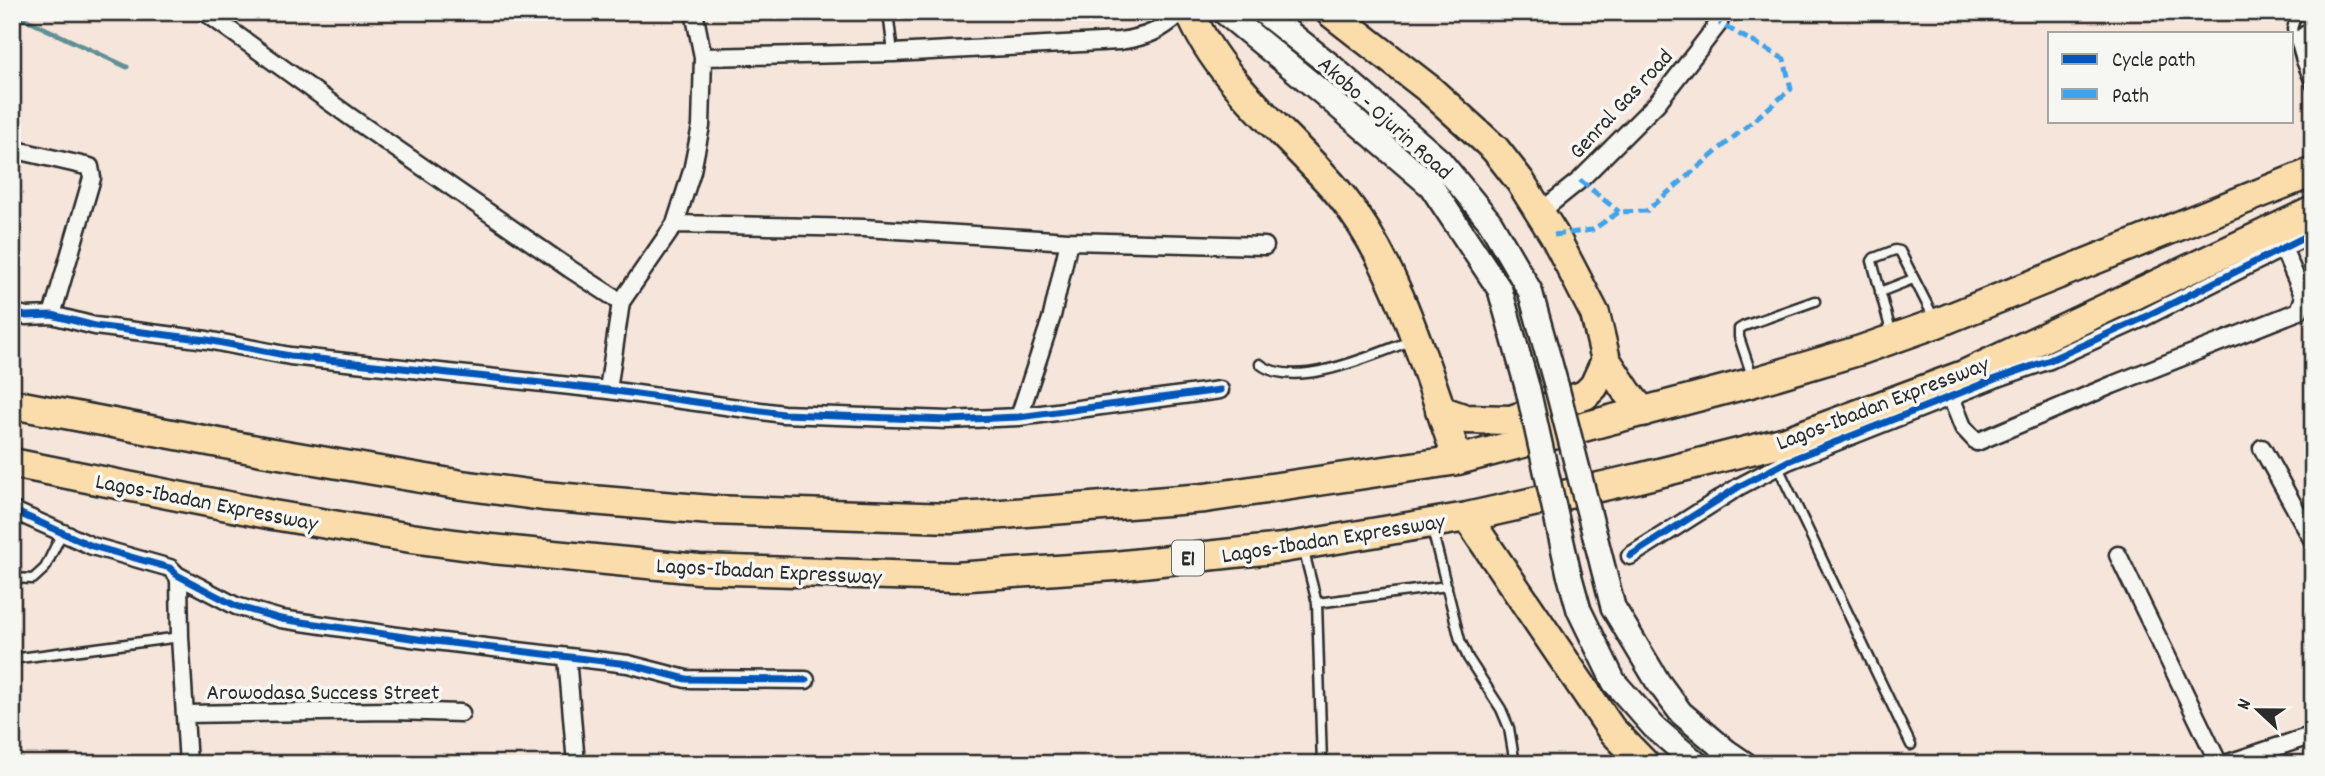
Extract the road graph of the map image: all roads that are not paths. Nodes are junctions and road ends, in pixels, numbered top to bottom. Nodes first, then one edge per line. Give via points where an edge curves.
1 (205, 12) edge
2 (694, 12) edge
3 (888, 12) edge
4 (1182, 12) edge
5 (1190, 12) edge
6 (1224, 12) edge
7 (1264, 12) edge
8 (1329, 12) edge
9 (1722, 12) edge
10 (2297, 12) edge
11 (2313, 24) edge
12 (2293, 32) edge
13 (2294, 36) edge
14 (893, 53) junction
15 (703, 57) junction
16 (2301, 61) junction
17 (2313, 90) edge
18 (12, 149) edge
19 (2313, 172) edge
20 (2313, 211) edge
21 (1538, 214) junction
22 (675, 224) junction
23 (2313, 233) edge
24 (1069, 241) junction
25 (1265, 246) dead end
26 (2283, 248) junction
27 (1913, 278) junction
28 (1880, 292) junction
29 (1815, 301) dead end
30 (621, 302) junction
31 (12, 312) edge
32 (52, 315) junction
33 (1937, 323) junction
34 (1415, 339) junction
35 (1893, 339) junction
36 (1606, 360) junction
37 (1260, 364) dead end
38 (1754, 382) junction
39 (608, 390) junction
40 (1220, 390) dead end
41 (1951, 397) junction
42 (12, 404) edge
43 (1440, 410) junction
44 (1643, 412) junction
45 (1020, 417) junction
46 (2262, 448) dead end
47 (1458, 460) junction
48 (12, 463) edge
49 (1778, 467) junction
50 (12, 510) edge
51 (1467, 517) junction
52 (1430, 523) junction
53 (62, 533) junction
54 (2313, 541) edge
55 (1303, 545) junction
56 (2118, 555) dead end
57 (1630, 556) dead end
58 (177, 575) junction
59 (12, 578) edge
60 (1447, 586) junction
61 (1317, 603) junction
62 (180, 637) junction
63 (567, 657) junction
64 (12, 659) edge
65 (806, 680) dead end
66 (461, 713) dead end
67 (185, 714) junction
68 (2313, 735) edge
69 (1911, 745) dead end
70 (188, 764) edge
71 (576, 764) edge
72 (1322, 764) edge
73 (1515, 764) edge
74 (1645, 764) edge
75 (1697, 764) edge
76 (1745, 764) edge
77 (2219, 764) edge
78 (2225, 764) edge

1 - 30 street
2 - 15 street
3 - 14 lane
4 - 14 street via 1161,30 1140,38
5 - 34 highway via 1199,35 1246,95 1354,214 1401,298
6 - 75 main road, bridge via 1431,186 1500,290 1579,610 1614,682
7 - 76 main road, Akobo - Ojurin Road, bridge via 1440,161 1490,222 1531,291 1613,607 1681,713
8 - 21 highway via 1429,89 1495,149
9 - 21 street, Genral Gas road via 1719,23 1657,103 1580,180
10 - 12 lane
11 - 16 lane via 2300,34
13 - 16 lane
14 - 15 street
15 - 22 street via 701,126
16 - 17 lane
18 - 32 street via 90,167 92,172
19 - 33 highway
20 - 51 highway, Lagos-Ibadan Expressway / E1 via 1966,374 1786,440
21 - 36 highway via 1554,235 1595,314
22 - 24 street via 864,228
22 - 30 street
23 - 26 street
24 - 25 street
24 - 45 street via 1052,316
26 - 41 street via 2062,355
26 - 41 street via 2304,297 2299,310 1977,442 1963,427
27 - 28 lane
27 - 28 lane via 1900,251 1874,258
27 - 33 lane
28 - 35 lane
29 - 38 lane via 1739,329
30 - 39 street
31 - 32 street
32 - 39 street via 290,356
33 - 35 highway
34 - 37 lane via 1307,373 1276,373
34 - 43 highway
35 - 38 highway
36 - 43 highway via 1585,395 1511,421 1466,419
36 - 44 highway
38 - 44 highway
39 - 45 street via 783,414 948,421
40 - 45 street
41 - 49 street
42 - 47 highway via 462,485 617,503 792,514 951,518 1205,498
43 - 47 highway
44 - 47 highway
46 - 54 street
48 - 55 highway, Lagos-Ibadan Expressway / E1 via 411,538 699,569 955,577 1115,566
49 - 57 street
49 - 69 lane
50 - 53 street
51 - 52 highway, Lagos-Ibadan Expressway / E1
51 - 74 highway via 1611,729
52 - 55 highway, Lagos-Ibadan Expressway / E1
52 - 60 lane
53 - 58 street via 170,568
53 - 59 lane via 45,568 33,579
55 - 61 lane
56 - 77 street
58 - 62 street
58 - 63 street via 236,606 281,620
60 - 61 lane
60 - 73 lane via 1468,658 1509,728
61 - 72 lane
62 - 64 lane
62 - 67 street
63 - 65 street via 628,664 686,679
63 - 71 street
66 - 67 street, Arowodasa Success Street
67 - 70 street
68 - 78 street

